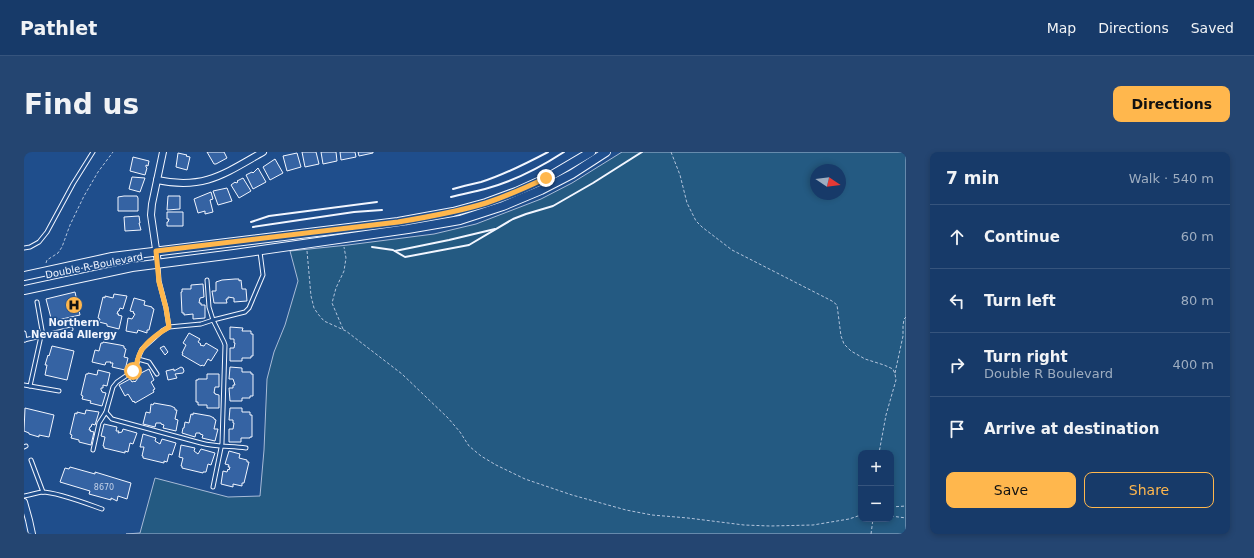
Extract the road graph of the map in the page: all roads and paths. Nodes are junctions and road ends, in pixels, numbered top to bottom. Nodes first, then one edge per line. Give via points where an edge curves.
1 (93, 152) edge
2 (113, 152) edge
3 (163, 152) edge
4 (263, 152) edge
5 (591, 152) edge
6 (606, 152) edge
7 (671, 152) edge
8 (157, 180) junction
9 (344, 244) dead end
10 (24, 248) edge
11 (260, 250) junction
12 (307, 250) dead end
13 (156, 251) junction
14 (158, 263) junction
15 (46, 264) dead end
16 (24, 276) edge
17 (207, 280) dead end
18 (24, 290) edge
19 (37, 302) dead end
20 (906, 317) edge
21 (214, 320) junction
22 (169, 327) junction
23 (71, 329) dead end
24 (343, 329) junction
25 (24, 333) edge
26 (42, 336) junction
27 (25, 340) edge
28 (138, 359) junction
29 (157, 374) dead end
30 (895, 374) junction
31 (24, 385) edge
32 (30, 386) junction
33 (59, 391) dead end
34 (106, 412) junction
35 (222, 446) junction
36 (246, 448) dead end
37 (93, 450) dead end
38 (880, 450) edge
39 (31, 460) dead end
40 (212, 487) dead end
41 (43, 492) junction
42 (24, 496) edge
43 (24, 502) edge
44 (906, 506) edge
45 (894, 507) edge
46 (102, 509) dead end
47 (858, 516) edge
48 (894, 516) edge
49 (906, 518) edge
50 (873, 522) edge
51 (32, 534) edge
52 (871, 534) edge

1 - 10 lane via 47,232 38,242
2 - 15 path via 84,196 62,247 47,260
3 - 8 street
4 - 8 street via 227,172 204,181 181,183
5 - 13 main road, Double R Boulevard via 516,192 453,212 398,222
6 - 11 main road, Double R Boulevard via 541,190 460,220
7 - 30 path via 687,203 702,227 732,250 832,301 836,305 844,344 864,359 893,369
8 - 13 street via 151,215
9 - 24 path via 344,271 332,303
11 - 14 main road, Double R Boulevard
11 - 21 lane via 263,275 249,308 245,312
12 - 24 path via 314,308 324,321
13 - 14 street
13 - 16 main road, Double R Boulevard via 112,257
14 - 18 main road, Double R Boulevard
14 - 22 lane via 160,287
17 - 21 lane via 209,307
19 - 26 lane
20 - 30 path
21 - 22 lane
21 - 35 lane via 225,345
22 - 28 lane via 145,346
23 - 26 lane
24 - 47 path via 402,374 448,418 469,446 481,456 525,479 572,495 652,515 770,526 814,525
25 - 27 lane
26 - 27 lane
26 - 32 lane
28 - 29 lane via 149,362
28 - 34 lane via 136,368 112,387
30 - 38 path via 896,380
31 - 32 lane
32 - 33 lane
34 - 35 lane via 114,420 200,443
34 - 37 lane via 99,423
35 - 36 lane
35 - 40 lane
39 - 41 lane
41 - 42 lane
41 - 46 lane
43 - 51 street
44 - 45 path
48 - 49 path
50 - 52 path

